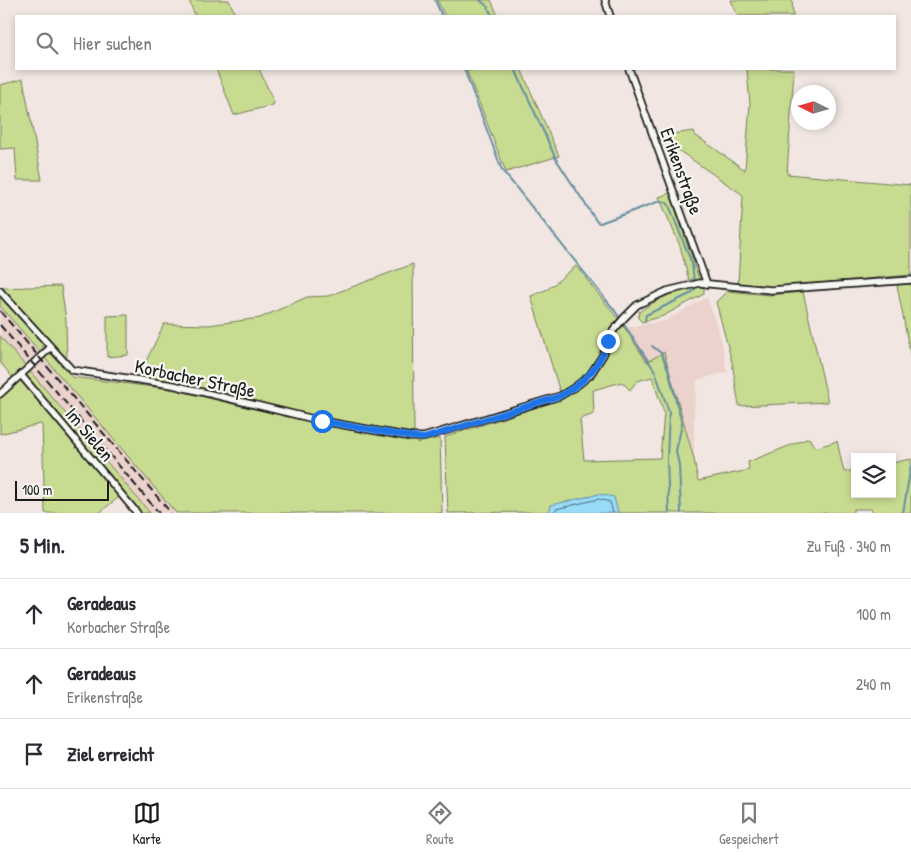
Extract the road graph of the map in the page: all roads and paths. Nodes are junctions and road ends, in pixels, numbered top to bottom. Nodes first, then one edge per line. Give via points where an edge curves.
1 (605, 0) edge
2 (610, 15) edge
3 (629, 70) edge
4 (911, 280) edge
5 (703, 283) junction
6 (0, 291) edge
7 (50, 348) junction
8 (21, 375) junction
9 (0, 394) edge
10 (136, 513) edge

1 - 2 street
3 - 5 street, Erikenstraße
4 - 5 street via 771,290
5 - 7 street, Korbacher Straße via 689,284 638,306 613,331 599,363 576,388 446,432 417,438 281,413 166,384 77,372 64,364
6 - 7 street, Korbacher Straße
7 - 8 street
8 - 9 street
8 - 10 street, Im Sielen

